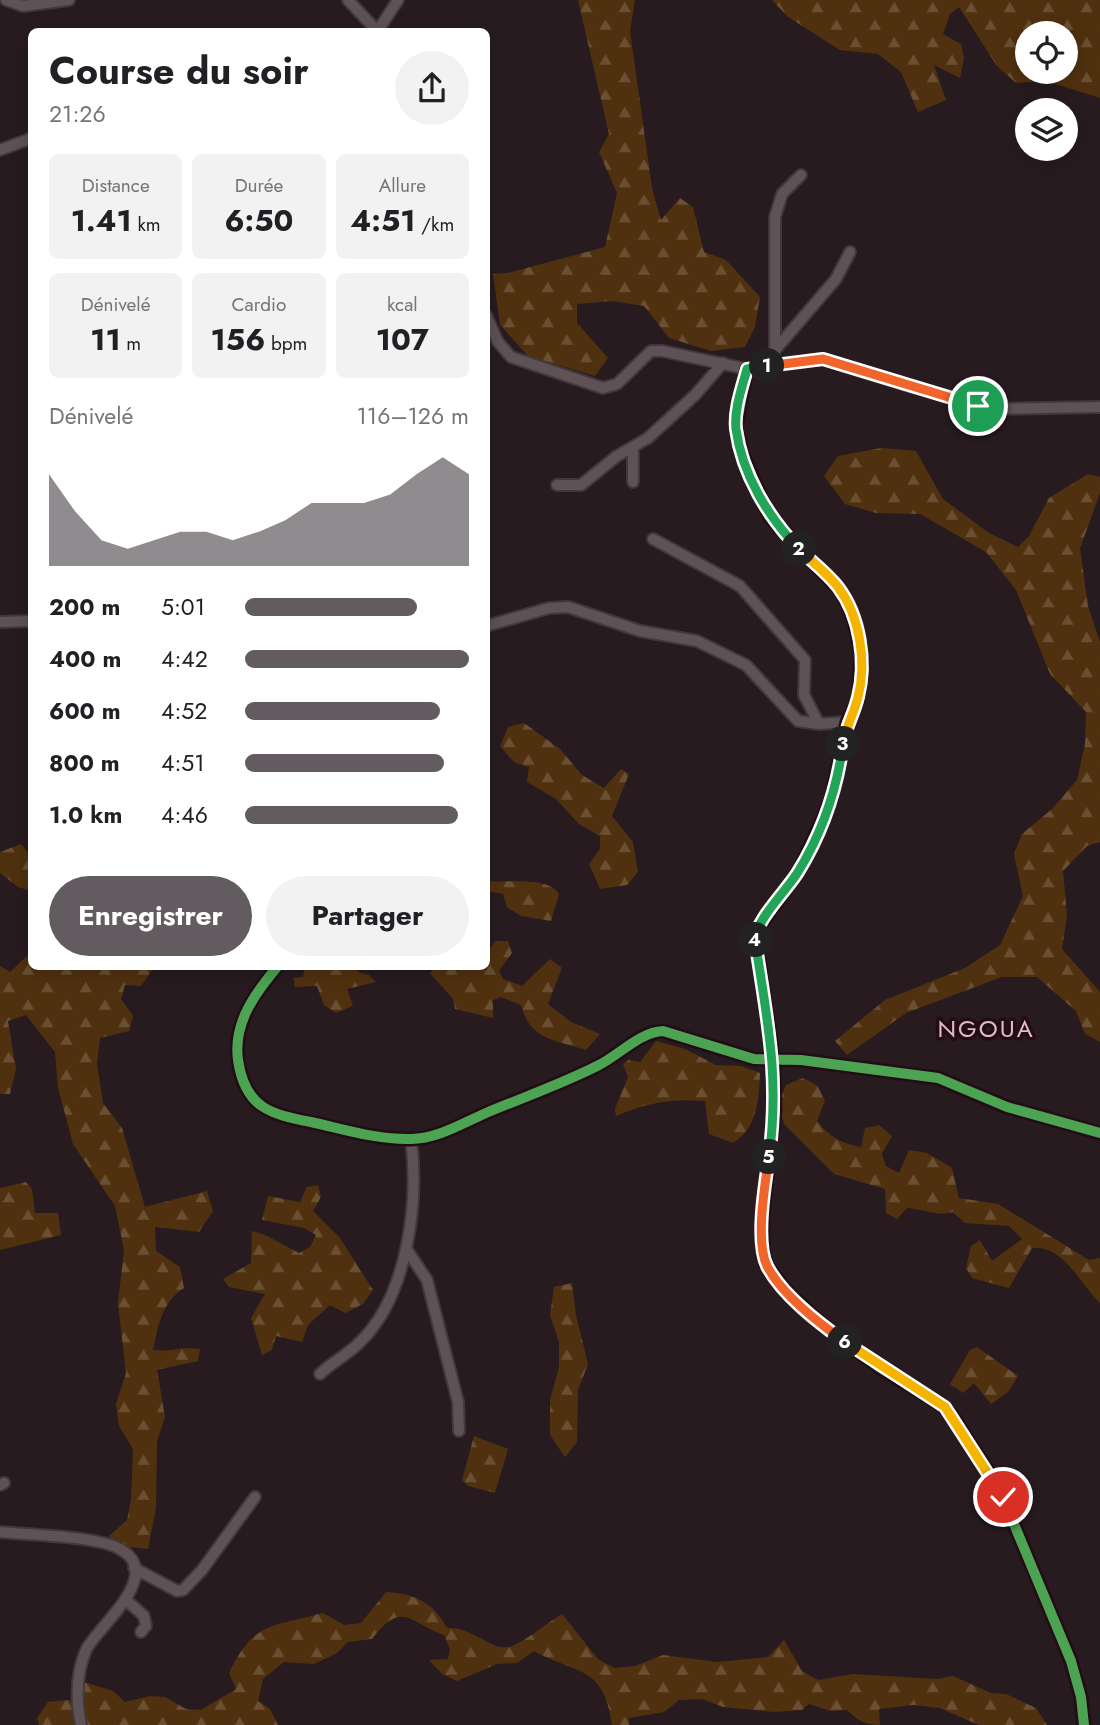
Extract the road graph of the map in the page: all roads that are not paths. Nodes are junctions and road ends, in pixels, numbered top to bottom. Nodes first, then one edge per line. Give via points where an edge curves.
1 (6, 0) edge
2 (69, 0) edge
3 (348, 0) edge
4 (398, 0) edge
5 (375, 28) edge
6 (380, 28) edge
7 (28, 140) edge
8 (0, 150) edge
9 (801, 175) dead end
10 (850, 252) dead end
11 (490, 324) edge
12 (775, 350) junction
13 (723, 363) junction
14 (771, 366) junction
15 (747, 369) junction
16 (1100, 407) edge
17 (633, 448) junction
18 (633, 482) dead end
19 (557, 485) dead end
20 (653, 539) dead end
21 (28, 621) edge
22 (0, 622) edge
23 (490, 624) edge
24 (847, 722) junction
25 (819, 724) junction
26 (275, 970) edge
27 (774, 1061) junction
28 (1100, 1133) edge
29 (411, 1139) junction
30 (407, 1250) junction
31 (320, 1374) dead end
32 (459, 1431) dead end
33 (255, 1497) dead end
34 (0, 1532) edge
35 (134, 1568) junction
36 (126, 1600) junction
37 (141, 1632) dead end
38 (81, 1725) edge
39 (1084, 1725) edge

1 - 2 street via 23,6
3 - 5 street
4 - 6 street
7 - 8 street
9 - 12 street via 782,194 775,216
10 - 12 street via 836,279
11 - 13 street via 511,357 594,386 617,384 651,351
12 - 14 street
13 - 15 street
13 - 17 street via 672,417
14 - 15 street
14 - 16 street via 823,359 996,409
15 - 24 street via 736,427 754,482 776,525 843,594 859,635 860,688
17 - 18 street
17 - 19 street via 581,485
20 - 25 street via 752,596 805,660 803,691
21 - 22 street
23 - 25 street via 568,607 640,631 697,641 746,665 799,721
24 - 25 street
24 - 27 street via 840,769 818,833 799,871 755,933
26 - 29 street via 253,999 239,1033 239,1066 250,1095 272,1113
27 - 28 street via 802,1060 938,1078 1007,1107
27 - 29 street via 656,1031 560,1085 439,1133
27 - 39 street via 775,1110 763,1210 766,1264 825,1327 945,1407 954,1418 1009,1512 1071,1661
29 - 30 street via 416,1181
30 - 31 street via 376,1321 362,1341
30 - 32 street via 427,1280 458,1402
33 - 35 street via 183,1590
34 - 35 street via 111,1545 128,1556
35 - 36 street
36 - 37 street via 144,1616 146,1626
36 - 38 street via 82,1660 78,1690

